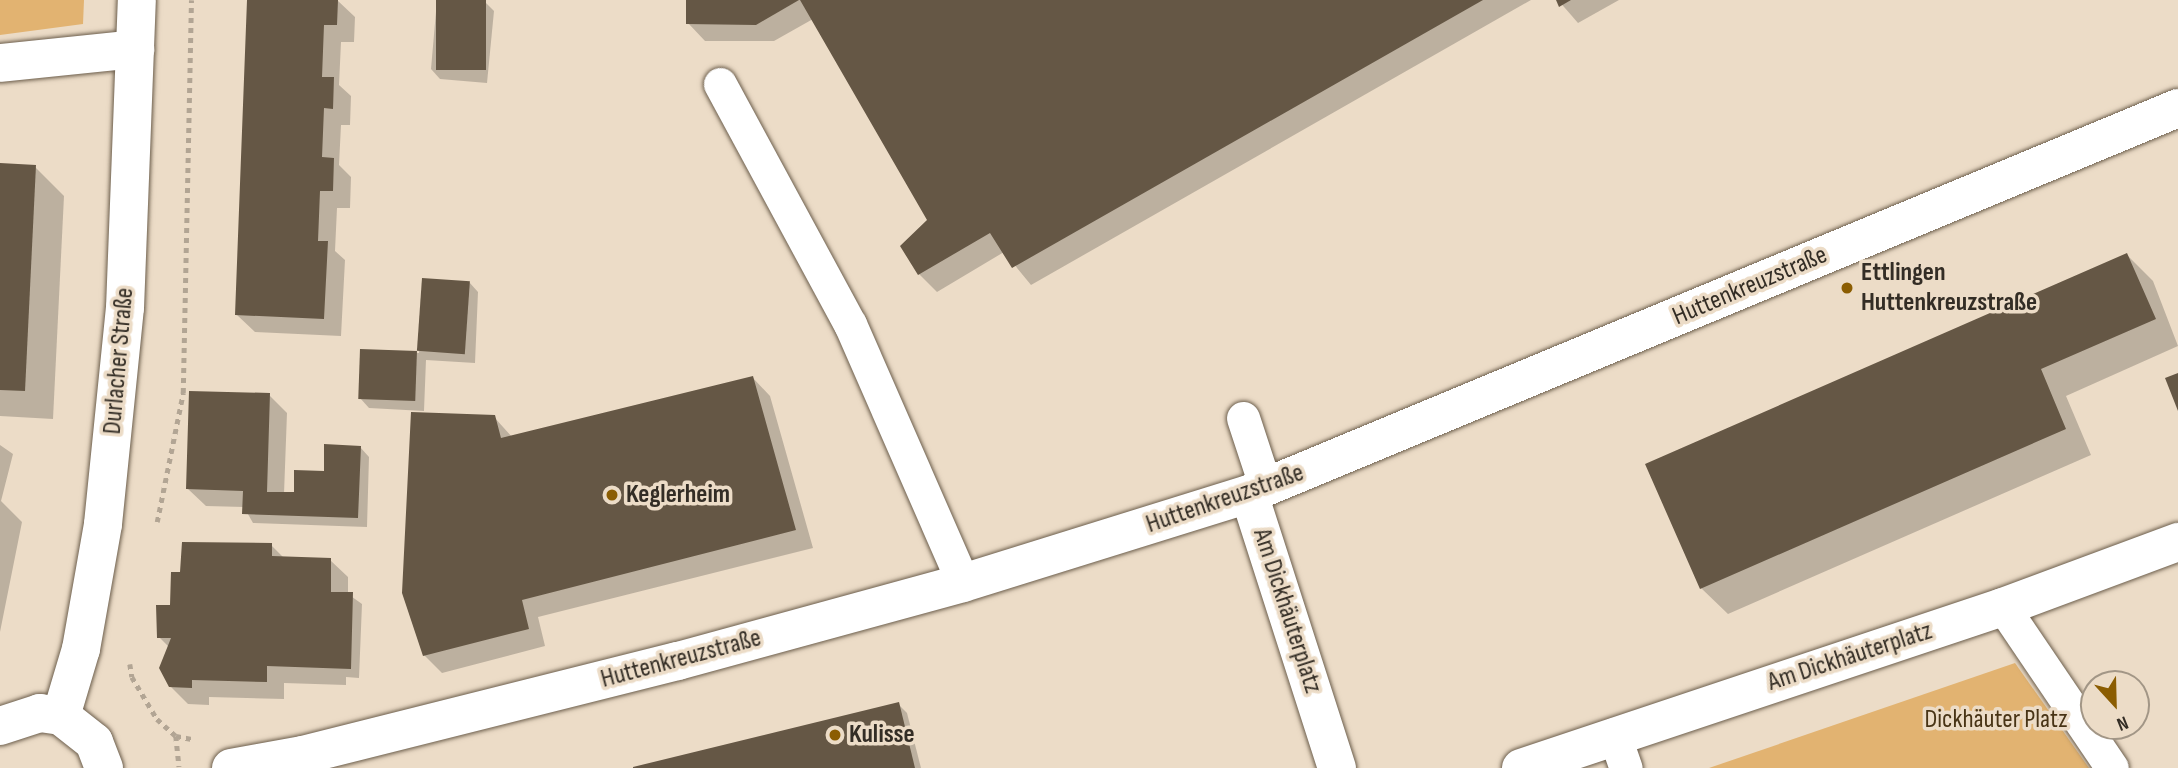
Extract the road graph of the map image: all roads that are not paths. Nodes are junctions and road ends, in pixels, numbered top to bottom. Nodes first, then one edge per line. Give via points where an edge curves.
1 (137, 0) edge
2 (135, 49) junction
3 (0, 63) edge
4 (720, 83) dead end
5 (2178, 108) edge
6 (1243, 418) dead end
7 (1258, 491) junction
8 (2178, 542) edge
9 (963, 583) junction
10 (2003, 607) junction
11 (61, 716) junction
12 (0, 726) edge
13 (1620, 751) edge
14 (104, 768) edge
15 (231, 768) edge
16 (1337, 768) edge
17 (1521, 768) edge
18 (2112, 768) edge

1 - 2 main road, Durlacher Straße
2 - 3 main road
2 - 11 main road, Durlacher Straße via 125,308 103,524 81,649
4 - 9 lane via 850,324
5 - 7 main road, Huttenkreuzstraße
6 - 7 lane
7 - 9 main road, Huttenkreuzstraße
7 - 16 main road, Am Dickhäuterplatz
8 - 10 main road, Am Dickhäuterplatz
9 - 15 main road, Huttenkreuzstraße via 678,661 303,755
10 - 13 main road, Am Dickhäuterplatz
10 - 18 lane
11 - 12 main road via 40,713
11 - 14 main road via 94,742
13 - 17 main road, Am Dickhäuterplatz

